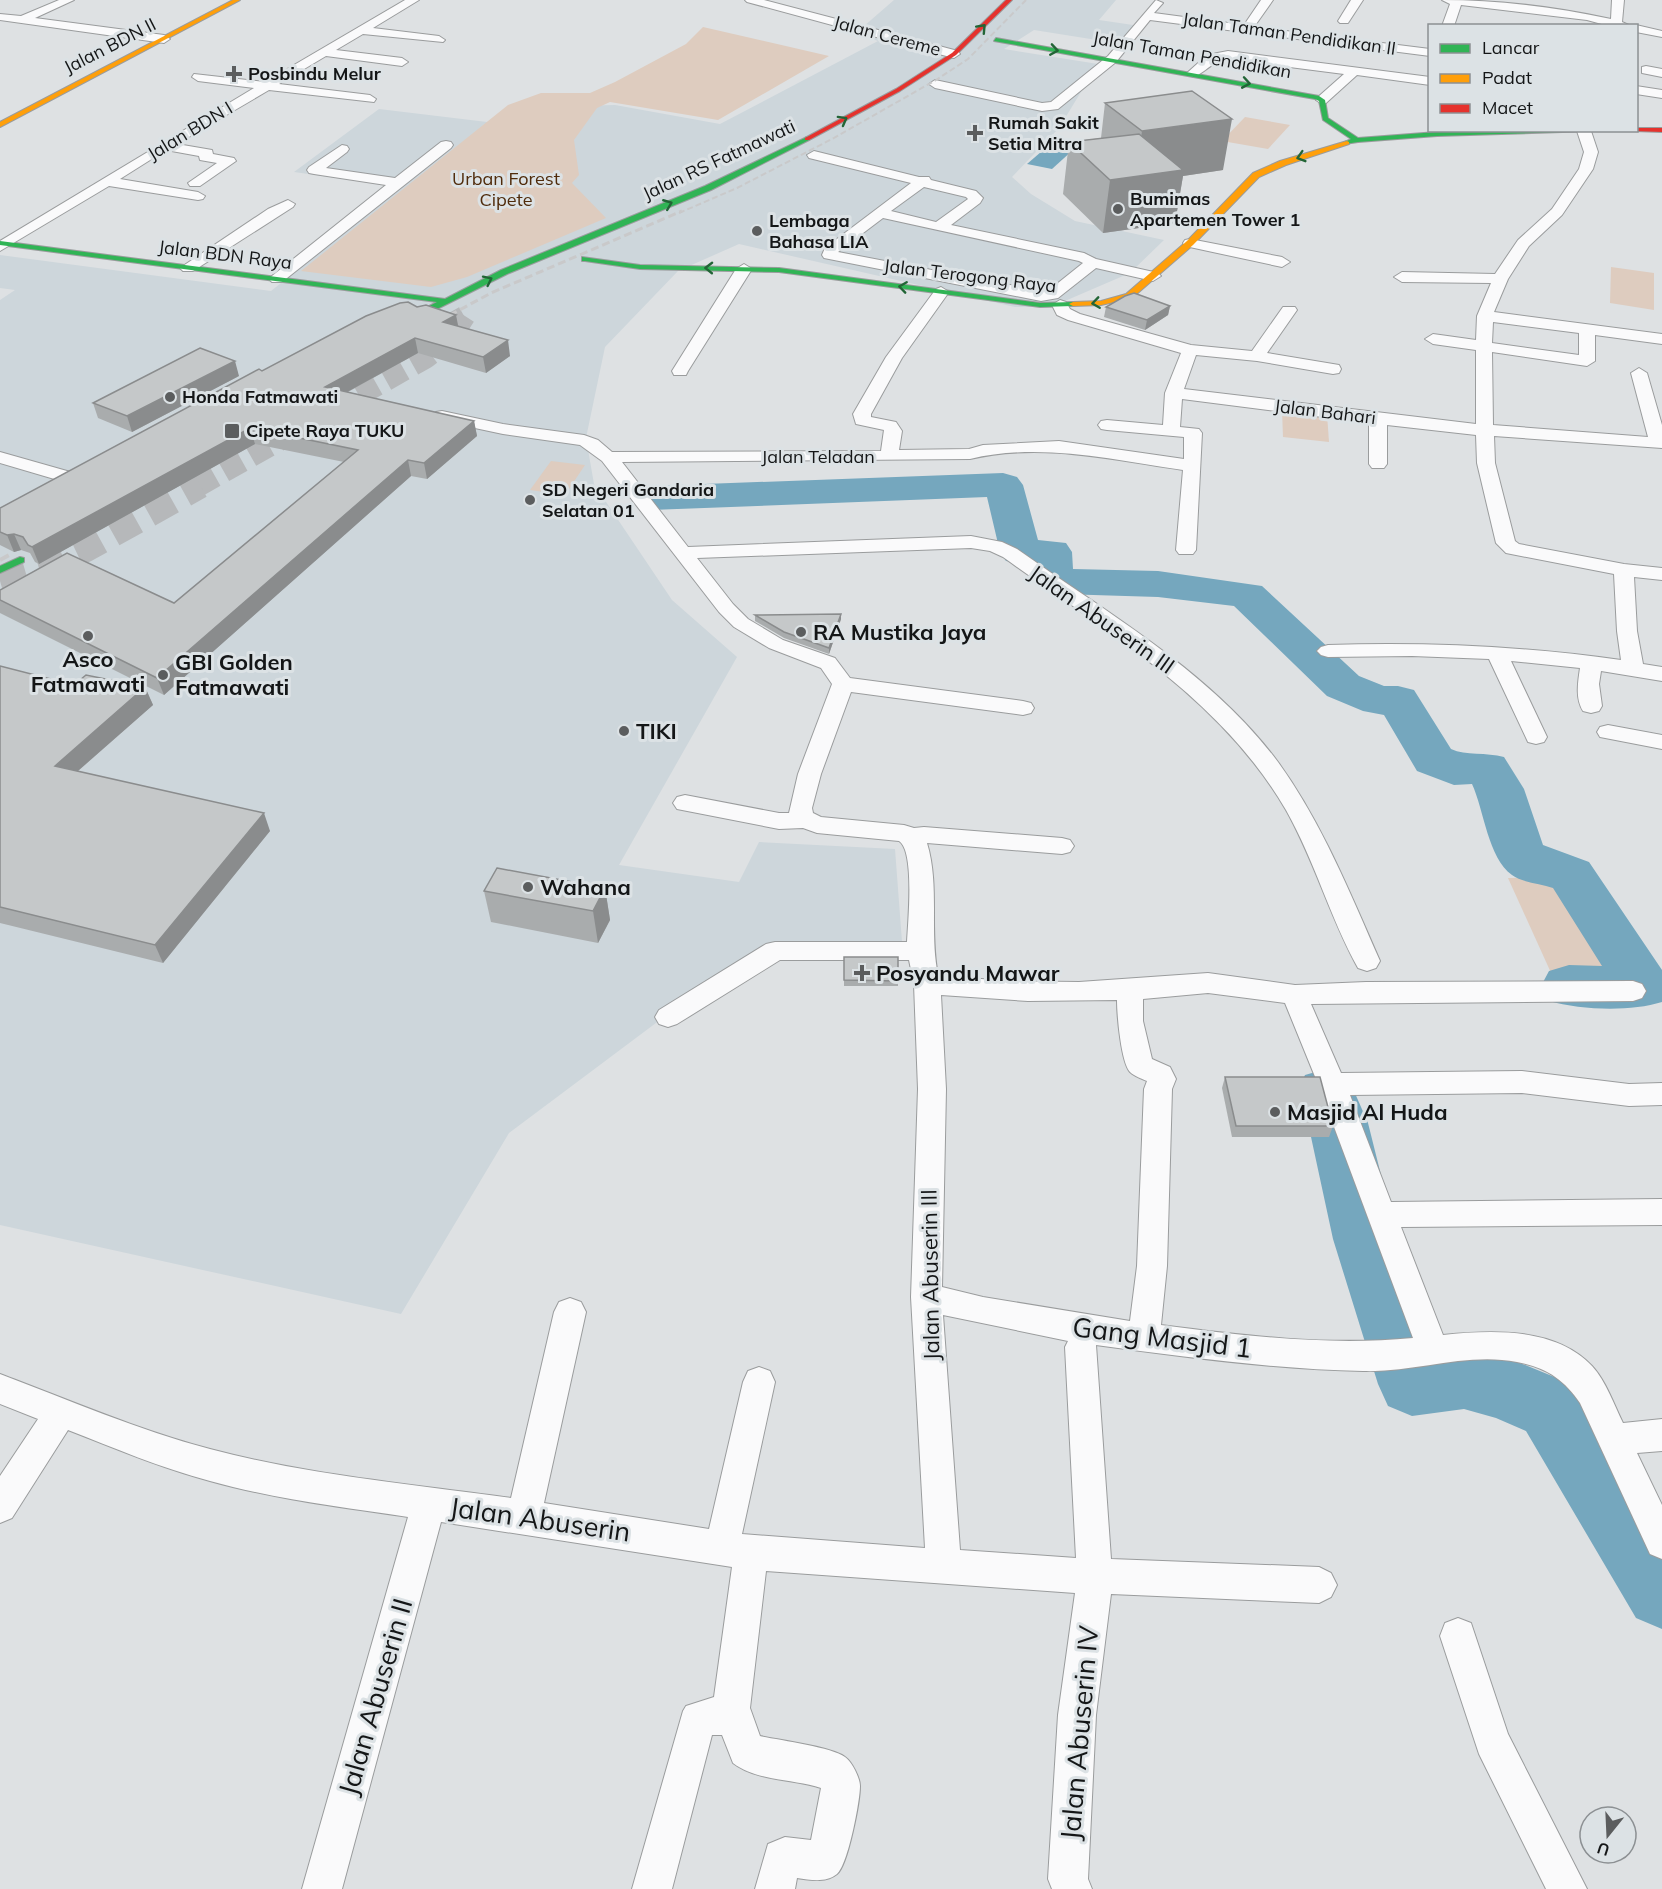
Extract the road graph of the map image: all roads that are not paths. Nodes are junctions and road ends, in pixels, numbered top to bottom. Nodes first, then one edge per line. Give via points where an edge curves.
1 (68, 0) edge
2 (237, 0) edge
3 (413, 0) edge
4 (751, 0) edge
5 (1160, 0) edge
6 (1267, 0) edge
7 (1358, 0) edge
8 (1618, 0) edge
9 (1452, 1) edge
10 (1010, 7) edge
11 (1560, 14) junction
12 (1148, 16) junction
13 (0, 17) edge
14 (23, 20) junction
15 (1344, 21) dead end
16 (1448, 24) edge
17 (1555, 24) edge
18 (1621, 24) edge
19 (1010, 26) dead end
20 (1638, 28) edge
21 (1247, 29) junction
22 (360, 30) junction
23 (0, 31) edge
24 (1662, 34) edge
25 (164, 39) junction
26 (439, 40) dead end
27 (323, 52) junction
28 (1428, 53) edge
29 (954, 54) junction
30 (1112, 59) junction
31 (402, 62) dead end
32 (1646, 70) dead end
33 (1353, 72) junction
34 (1192, 73) junction
35 (1662, 73) edge
36 (951, 75) dead end
37 (198, 77) dead end
38 (1428, 81) edge
39 (265, 86) junction
40 (931, 87) joint
41 (1638, 90) edge
42 (1662, 94) edge
43 (370, 99) dead end
44 (1322, 100) junction
45 (0, 125) edge
46 (1638, 130) edge
47 (1662, 130) edge
48 (1535, 132) edge
49 (1584, 132) edge
50 (1357, 140) junction
51 (835, 143) dead end
52 (446, 144) dead end
53 (164, 146) junction
54 (342, 149) dead end
55 (807, 159) joint
56 (107, 181) junction
57 (398, 183) junction
58 (920, 183) junction
59 (288, 204) dead end
60 (880, 213) junction
61 (939, 227) junction
62 (1190, 243) junction
63 (2, 245) edge
64 (613, 247) dead end
65 (1282, 262) dead end
66 (1090, 265) junction
67 (188, 268) junction
68 (744, 269) junction
69 (1402, 276) dead end
70 (1150, 278) junction
71 (276, 279) junction
72 (1500, 279) junction
73 (941, 292) junction
74 (440, 304) junction
75 (1060, 305) junction
76 (399, 310) edge
77 (1289, 310) dead end
78 (421, 314) edge
79 (1485, 316) junction
80 (1587, 329) junction
81 (1432, 339) dead end
82 (1662, 339) edge
83 (1485, 348) junction
84 (1190, 350) junction
85 (1257, 356) junction
86 (1333, 369) dead end
87 (680, 371) dead end
88 (1639, 373) dead end
89 (1174, 393) junction
90 (425, 412) edge
91 (1378, 419) junction
92 (1107, 424) dead end
93 (1484, 429) junction
94 (1171, 431) junction
95 (1660, 443) edge
96 (889, 456) junction
97 (0, 457) edge
98 (608, 457) junction
99 (1378, 464) dead end
100 (1192, 466) junction
101 (72, 475) joint
102 (48, 488) edge
103 (1186, 550) dead end
104 (683, 553) junction
105 (20, 560) edge
106 (0, 570) edge
107 (1624, 570) junction
108 (1662, 574) edge
109 (1328, 651) dead end
110 (1497, 653) junction
111 (1592, 663) junction
112 (1633, 669) junction
113 (1662, 674) edge
114 (843, 684) junction
115 (1591, 706) dead end
116 (1023, 708) dead end
117 (1608, 732) dead end
118 (1536, 737) dead end
119 (1662, 742) edge
120 (685, 803) dead end
121 (806, 820) junction
122 (911, 837) junction
123 (1062, 846) dead end
124 (920, 951) junction
125 (1367, 961) dead end
126 (927, 984) junction
127 (1130, 990) junction
128 (1633, 991) dead end
129 (1287, 994) junction
130 (668, 1017) dead end
131 (1332, 1084) junction
132 (1662, 1094) edge
133 (1662, 1212) edge
134 (1382, 1215) junction
135 (926, 1297) junction
136 (570, 1312) dead end
137 (1144, 1336) junction
138 (1081, 1347) dead end
139 (1420, 1352) junction
140 (759, 1382) dead end
141 (0, 1389) edge
142 (60, 1413) junction
143 (1662, 1435) edge
144 (1613, 1440) junction
145 (427, 1504) junction
146 (0, 1506) edge
147 (524, 1516) junction
148 (1662, 1542) edge
149 (737, 1551) junction
150 (944, 1567) junction
151 (1095, 1576) junction
152 (1319, 1585) dead end
153 (1458, 1636) dead end
154 (730, 1717) junction
155 (322, 1889) edge
156 (652, 1889) edge
157 (775, 1889) edge
158 (1072, 1889) edge
159 (1567, 1889) edge

1 - 14 street
2 - 25 street, Jalan BDN II
3 - 22 street, Jalan BDN I
4 - 29 street, Jalan Cereme
5 - 12 street, Jalan Taman Pendidikan II
6 - 21 street
7 - 15 street
8 - 18 street
9 - 11 street
9 - 16 street
29 -> 10 street, Jalan RS Fatmawati
11 - 17 street
11 - 18 street
12 - 21 street, Jalan Taman Pendidikan II
12 - 30 street, Jalan Taman Pendidikan II
13 - 14 street
14 - 23 street
14 - 25 street
19 -> 30 street, Jalan Taman Pendidikan via 992,44
20 - 24 street
21 - 28 street, Jalan Taman Pendidikan II
22 - 26 street
22 - 27 street, Jalan BDN I
25 - 45 street, Jalan BDN II
27 - 31 street
27 - 39 street, Jalan BDN I
74 -> 29 street, Jalan RS Fatmawati via 504,272 779,155 898,90
30 - 34 street, Jalan Taman Pendidikan
30 - 40 street, Jalan Taman Pendidikan II via 1049,108
32 - 35 street
33 - 34 street via 1224,55 1211,58
33 - 38 street
33 - 44 street
34 -> 44 street, Jalan Taman Pendidikan
36 - 40 street
37 - 39 street
39 - 43 street
39 - 53 street, Jalan BDN I
41 - 42 street
44 - 50 street via 1324,119
46 - 47 street
48 - 50 street, Jalan Terogong Raya
49 - 72 street via 1591,152 1586,169 1557,212 1523,243
50 -> 62 street, Jalan Terogong Raya via 1256,175
51 - 55 street, Jalan RS Fatmawati
52 - 57 street
53 - 56 street, Jalan BDN I
53 - 56 street via 229,161 196,190
54 - 57 street via 314,170
55 - 58 street
56 - 63 street, Jalan BDN I
57 - 71 street
58 - 60 street
58 - 61 street via 976,198
59 - 67 street
60 - 61 street
60 - 66 street via 829,255 1041,296 1052,294
61 - 66 street via 1084,258
62 - 65 street
62 - 70 street, Jalan Terogong Raya
63 - 67 street, Jalan BDN Raya
68 -> 64 street, Jalan Terogong Raya via 640,267 580,261
66 - 70 street
67 - 71 street, Jalan BDN Raya
73 -> 68 street, Jalan Terogong Raya via 779,270
68 - 87 street
69 - 72 street
70 -> 75 street, Jalan Terogong Raya via 1129,296 1101,303
71 - 74 street, Jalan BDN Raya
72 - 79 street
73 - 75 street, Jalan Terogong Raya
73 - 96 street, Jalan Teladan via 894,357 862,414 866,422 890,426
74 - 76 street
74 - 78 street, Jalan RS Fatmawati
75 - 84 street via 1063,312 1074,317
77 - 85 street
79 - 80 street
79 - 83 street
80 - 82 street
80 - 83 street via 1588,361
81 - 83 street
83 - 93 street
84 - 85 street
84 - 89 street
85 - 86 street
88 - 95 street
89 - 91 street, Jalan Bahari
89 - 94 street
90 - 98 street via 481,425 584,440
91 - 93 street, Jalan Bahari
91 - 99 street
92 - 94 street
93 - 95 street, Jalan Bahari
93 - 107 street via 1486,463 1506,543 1522,552
94 - 100 street via 1194,433
96 - 98 street, Jalan Teladan
96 - 100 street via 1059,446 1130,450
97 - 101 street
98 - 104 street
100 - 103 street
101 - 102 street
104 - 114 street via 741,623 776,644 828,663
104 - 125 street, Jalan Abuserin III via 972,542 1010,553 1180,673 1243,734 1296,807
105 - 106 street
107 - 108 street
107 - 112 street
109 - 110 street
110 - 111 street
110 - 118 street
111 - 112 street
111 - 115 street via 1588,684
112 - 113 street
114 - 116 street
114 - 121 street via 799,811
117 - 119 street
120 - 121 street via 779,821
121 - 122 street via 817,825 904,833
122 - 123 street
122 - 124 street, Jalan Abuserin III via 921,863
124 - 126 street, Jalan Abuserin III
124 - 130 street via 775,951
126 - 127 street via 1039,993
126 - 135 street, Jalan Abuserin III via 932,1089
127 - 129 street via 1208,983
127 - 137 street via 1129,1015 1140,1065 1162,1078 1158,1089 1152,1266
128 - 129 street
129 - 131 street via 1304,1021
131 - 132 street via 1522,1082 1629,1095
131 - 134 street
133 - 134 street
134 - 139 street via 1418,1313
135 - 137 street, Gang Masjid 1 via 1082,1329
135 - 150 street, Jalan Abuserin III
136 - 147 street
137 - 139 street, Gang Masjid 1 via 1234,1349 1366,1358
138 - 151 street, Jalan Abuserin IV
139 - 144 street, Gang Masjid 1 via 1482,1345 1544,1354 1581,1377
140 - 149 street
141 - 142 street, Jalan Abuserin
142 - 145 street, Jalan Abuserin via 208,1465 276,1481
142 - 146 street
143 - 144 street
144 - 148 street, Gang Masjid 1
145 - 147 street, Jalan Abuserin
145 - 155 street, Jalan Abuserin II
147 - 149 street, Jalan Abuserin
149 - 150 street, Jalan Abuserin
149 - 154 street
150 - 151 street, Jalan Abuserin
151 - 152 street, Jalan Abuserin
151 - 158 street, Jalan Abuserin IV via 1077,1714 1068,1879
153 - 159 street via 1492,1741
154 - 156 street via 704,1717 696,1724
154 - 157 street via 737,1722 750,1753 832,1771 841,1784 828,1854 822,1861 814,1862 782,1858

